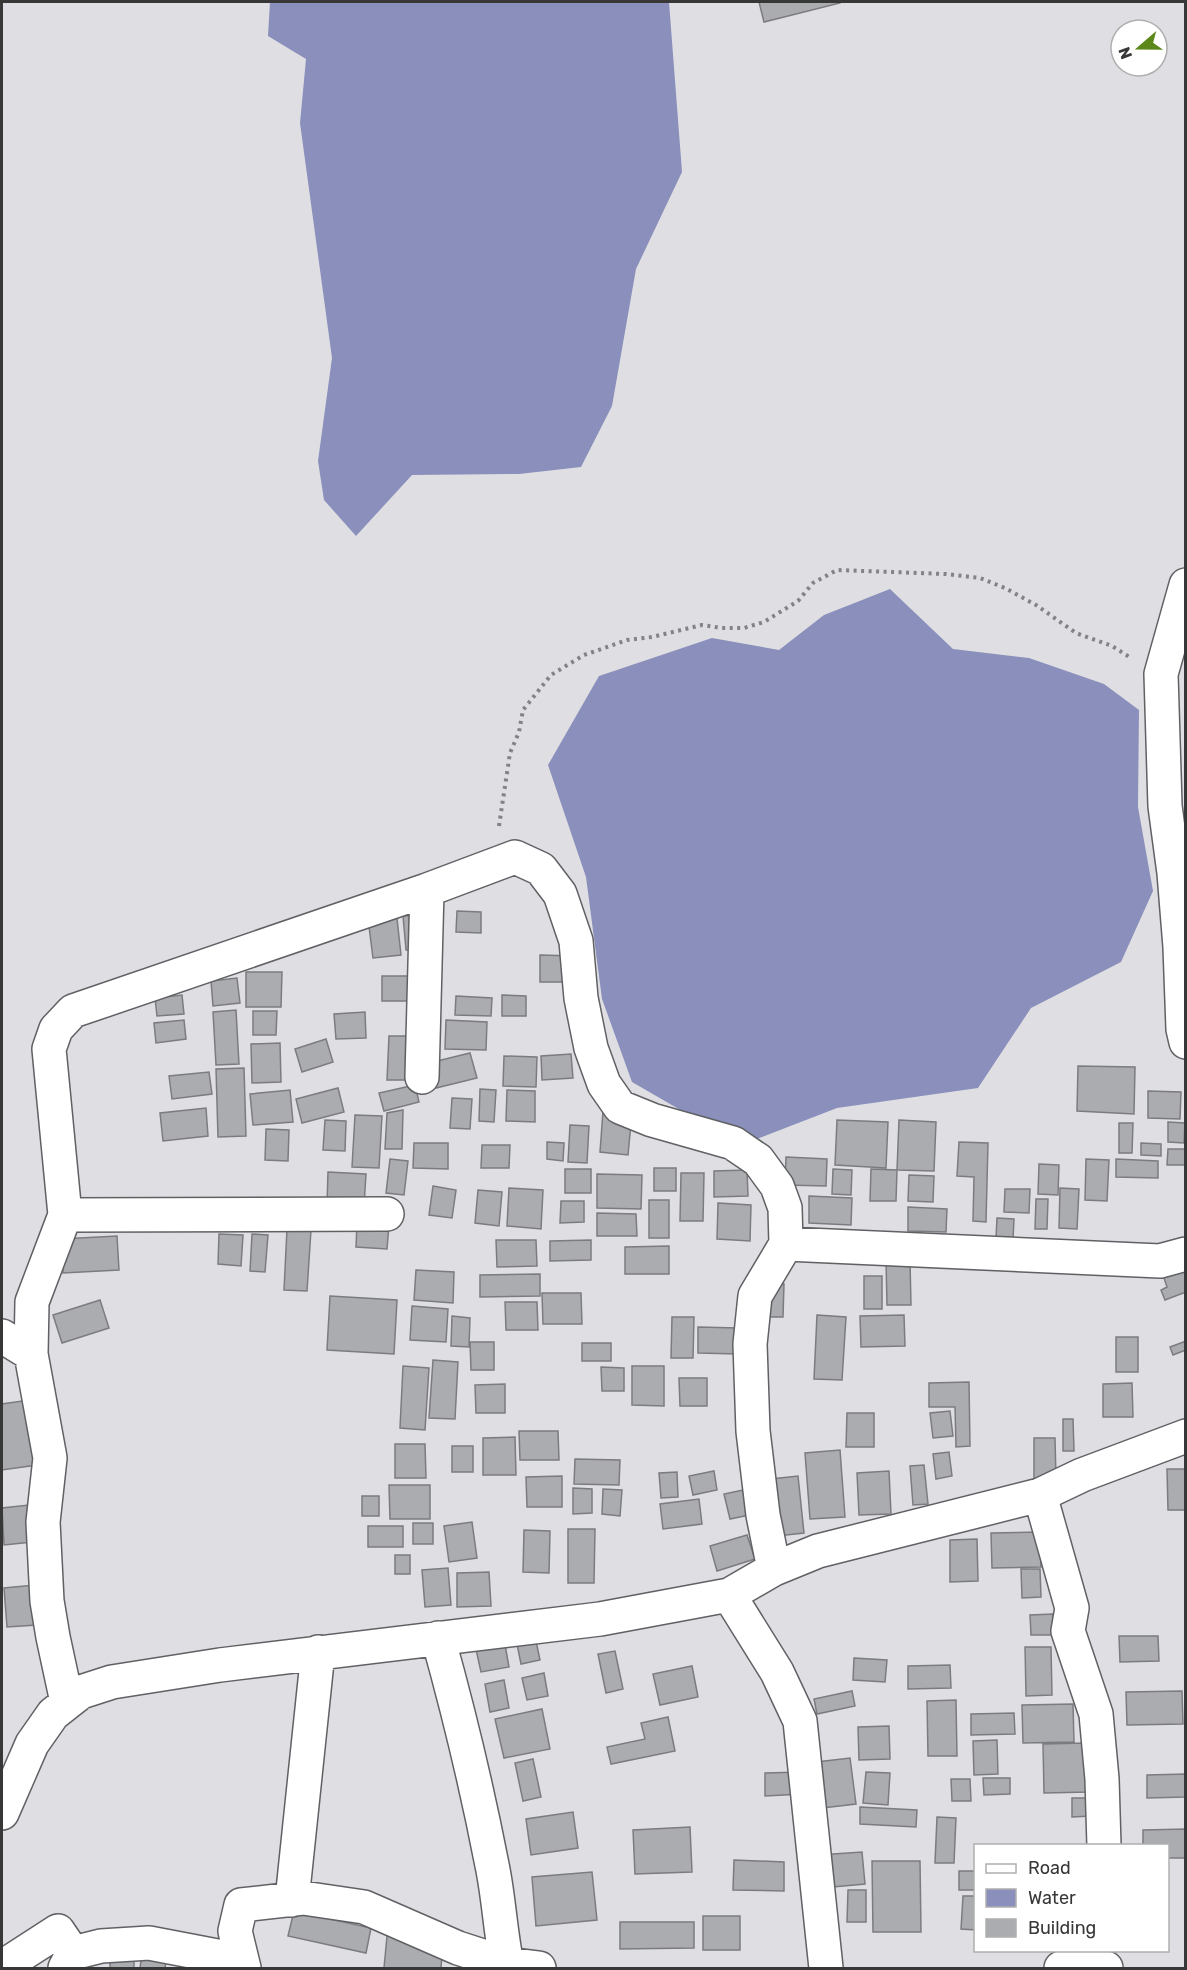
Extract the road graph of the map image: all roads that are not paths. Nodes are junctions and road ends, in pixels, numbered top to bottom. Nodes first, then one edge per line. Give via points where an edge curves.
1 (1185, 585) edge
2 (427, 890) junction
3 (1185, 1042) edge
4 (422, 1077) dead end
5 (387, 1214) dead end
6 (65, 1215) junction
7 (786, 1244) junction
8 (1185, 1254) edge
9 (2, 1336) edge
10 (31, 1354) junction
11 (1185, 1436) edge
12 (1040, 1495) junction
13 (774, 1569) junction
14 (729, 1595) junction
15 (438, 1638) junction
16 (318, 1652) junction
17 (67, 1702) junction
18 (2, 1813) edge
19 (1104, 1844) edge
20 (292, 1900) junction
21 (1106, 1952) edge
22 (69, 1961) edge
23 (242, 1962) edge
24 (523, 1966) edge
25 (2, 1967) edge
26 (826, 1968) edge
27 (1061, 1968) edge
28 (1106, 1968) edge

1 - 3 street via 1161,674 1165,806 1174,873
2 - 4 street
2 - 6 street via 72,1011 56,1029 49,1049
2 - 7 street via 515,857 541,869 560,894 576,941 581,998 591,1048 604,1084 620,1107 733,1143 758,1160 777,1186 785,1208
5 - 6 street
6 - 10 street via 32,1302
7 - 8 street via 1160,1261
7 - 13 street via 755,1296 750,1344 753,1431
9 - 10 street
10 - 17 street via 50,1458 43,1522 48,1601
11 - 12 street
12 - 13 street via 818,1551
12 - 19 street via 1072,1608 1068,1631 1096,1713
13 - 14 street
14 - 15 street via 600,1619
14 - 26 street via 777,1672 800,1720
15 - 16 street
15 - 24 street via 464,1731 493,1868 501,1938
16 - 17 street via 112,1682 81,1692
16 - 20 street
17 - 18 street via 53,1714 32,1744
20 - 23 street via 241,1905 235,1931
20 - 24 street via 303,1898 364,1907 458,1948
21 - 28 street
22 - 23 street via 100,1946 149,1943
22 - 25 street via 58,1931
27 - 28 street

